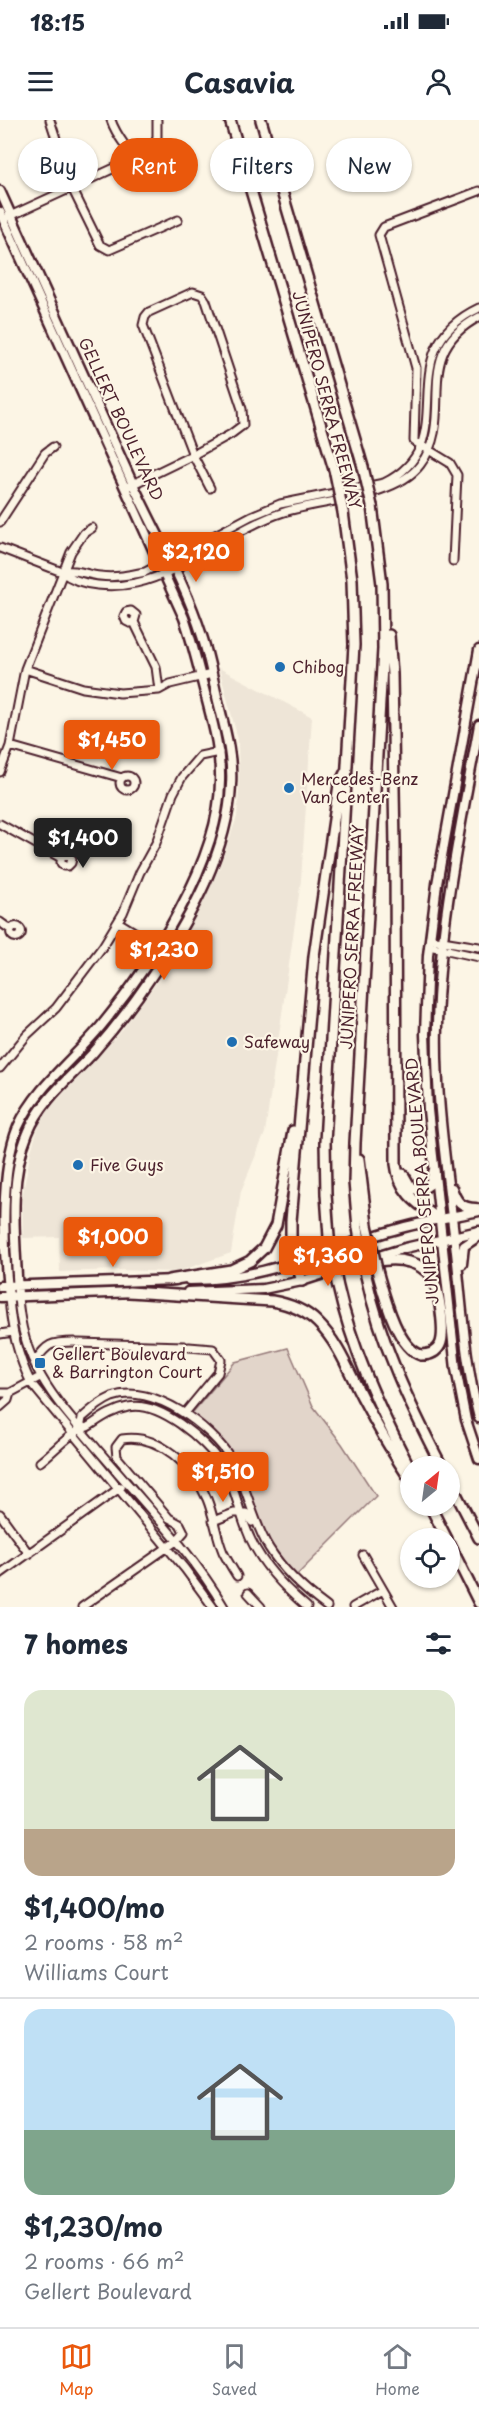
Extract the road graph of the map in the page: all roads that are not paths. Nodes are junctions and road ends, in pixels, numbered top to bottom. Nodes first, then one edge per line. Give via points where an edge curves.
1 (50, 120) edge
2 (111, 120) edge
3 (157, 120) edge
4 (230, 120) edge
5 (261, 120) edge
6 (56, 138) edge
7 (119, 138) edge
8 (157, 138) edge
9 (0, 191) edge
10 (479, 191) edge
11 (63, 192) edge
12 (74, 192) edge
13 (4, 217) edge
14 (178, 220) dead end
15 (479, 308) edge
16 (479, 317) edge
17 (422, 446) junction
18 (53, 447) dead end
19 (429, 450) junction
20 (193, 455) junction
21 (129, 486) junction
22 (210, 488) dead end
23 (0, 522) edge
24 (92, 528) dead end
25 (0, 548) edge
26 (380, 558) junction
27 (169, 559) junction
28 (453, 561) dead end
29 (161, 564) junction
30 (174, 568) junction
31 (62, 572) junction
32 (164, 574) junction
33 (134, 622) dead end
34 (479, 650) edge
35 (25, 669) junction
36 (212, 674) junction
37 (201, 677) junction
38 (159, 690) junction
39 (479, 725) edge
40 (10, 746) junction
41 (219, 752) junction
42 (348, 766) junction
43 (0, 772) edge
44 (122, 778) dead end
45 (0, 824) edge
46 (61, 858) dead end
47 (0, 922) edge
48 (118, 922) junction
49 (11, 930) dead end
50 (429, 942) junction
51 (442, 945) junction
52 (157, 946) junction
53 (479, 947) edge
54 (167, 952) junction
55 (479, 957) edge
56 (0, 1068) edge
57 (299, 1118) junction
58 (394, 1141) junction
59 (445, 1167) junction
60 (434, 1171) junction
61 (479, 1209) edge
62 (452, 1217) junction
63 (440, 1220) junction
64 (363, 1227) junction
65 (479, 1233) edge
66 (454, 1237) junction
67 (442, 1240) junction
68 (296, 1263) junction
69 (345, 1267) junction
70 (169, 1280) junction
71 (302, 1281) junction
72 (18, 1284) junction
73 (4, 1285) edge
74 (129, 1292) junction
75 (9, 1297) edge
76 (462, 1303) junction
77 (13, 1332) junction
78 (0, 1334) edge
79 (34, 1362) junction
80 (40, 1377) junction
81 (31, 1383) junction
82 (0, 1393) edge
83 (10, 1393) junction
84 (0, 1407) edge
85 (185, 1413) junction
86 (479, 1418) edge
87 (80, 1429) junction
88 (73, 1435) junction
89 (404, 1456) edge
90 (436, 1456) edge
91 (479, 1459) edge
92 (40, 1462) dead end
93 (400, 1463) edge
94 (126, 1483) junction
95 (119, 1489) junction
96 (460, 1501) edge
97 (241, 1512) junction
98 (0, 1514) edge
99 (213, 1521) junction
100 (479, 1538) edge
101 (175, 1542) junction
102 (267, 1544) junction
103 (168, 1548) junction
104 (29, 1554) junction
105 (363, 1555) dead end
106 (460, 1565) edge
107 (0, 1574) edge
108 (237, 1576) dead end
109 (383, 1590) junction
110 (248, 1593) dead end
111 (218, 1598) junction
112 (479, 1603) edge
113 (210, 1606) edge
114 (82, 1607) edge
115 (224, 1607) edge
116 (261, 1607) edge
117 (307, 1607) edge
118 (327, 1607) edge
119 (353, 1607) edge
120 (393, 1607) edge

1 - 6 street
2 - 7 street
3 - 8 street
4 - 42 highway, JUNIPERO SERRA FREEWAY, bridge via 343,512 354,619
5 - 26 highway, JUNIPERO SERRA FREEWAY, bridge via 363,467
9 - 13 main road, GELLERT BOULEVARD
10 - 17 street via 384,227 379,235 416,368 413,429 414,441
11 - 13 street
12 - 14 street via 100,245 109,250
13 - 21 main road, GELLERT BOULEVARD
15 - 17 street via 444,333 432,357
16 - 19 street via 456,333 440,359 434,436
17 - 19 street
17 - 27 street via 403,472 384,483 280,504
18 - 23 street via 45,453
19 - 28 street via 450,463 457,474
19 - 30 street via 406,480 386,489 283,512
20 - 20 street via 231,434 243,425 244,419 206,301 193,292 149,312 144,325
20 - 21 street
20 - 22 street
21 - 27 main road, GELLERT BOULEVARD
21 - 29 main road, GELLERT BOULEVARD
24 - 31 street via 71,552
25 - 31 street
26 - 58 highway via 391,659 394,750
26 - 64 highway, JUNIPERO SERRA FREEWAY via 383,662 355,1130 354,1182
27 - 29 street
27 - 30 main road, GELLERT BOULEVARD
29 - 31 street via 127,576
29 - 32 main road, GELLERT BOULEVARD
30 - 32 street
30 - 36 main road, GELLERT BOULEVARD via 202,634
31 - 32 street via 68,578 113,586
31 - 35 street
32 - 37 main road, GELLERT BOULEVARD via 184,618
33 - 38 street via 156,667
34 - 50 main road, JUNIPERO SERRA BOULEVARD
35 - 38 street via 83,688 120,693
35 - 40 street
36 - 37 street
36 - 54 main road, GELLERT BOULEVARD via 231,758 228,815 208,874
37 - 38 street
37 - 41 main road, GELLERT BOULEVARD
39 - 51 main road, JUNIPERO SERRA BOULEVARD
40 - 43 street
40 - 44 street
41 - 48 street via 200,756 182,777
41 - 52 main road, GELLERT BOULEVARD via 220,786 214,827 191,884
42 - 57 highway via 339,785 319,911
42 - 89 highway, JUNIPERO SERRA FREEWAY, bridge via 325,1148 329,1237 348,1327 366,1377
45 - 46 street
47 - 49 street
48 - 52 street
48 - 56 street via 56,1008
50 - 51 street
50 - 60 main road, JUNIPERO SERRA BOULEVARD via 425,1052
51 - 53 street
51 - 55 street
51 - 59 main road, JUNIPERO SERRA BOULEVARD via 437,1052
52 - 54 street
52 - 73 main road, GELLERT BOULEVARD via 120,1002 40,1092 18,1128 5,1179
54 - 72 main road, GELLERT BOULEVARD via 117,1024 43,1106 28,1132 15,1187
57 - 68 highway via 290,1232
57 - 70 highway via 294,1125 276,1225 264,1248 250,1261 231,1270
58 - 60 highway via 401,1171 411,1188 421,1190 428,1186
58 - 63 highway via 402,1187 410,1198
59 - 61 main road via 455,1199 463,1207
59 - 62 main road, JUNIPERO SERRA BOULEVARD
60 - 63 main road, JUNIPERO SERRA BOULEVARD
61 - 62 main road
62 - 63 main road
62 - 66 main road, JUNIPERO SERRA BOULEVARD
63 - 67 main road, JUNIPERO SERRA BOULEVARD
63 - 68 main road via 393,1230
64 - 69 highway, bridge via 378,1274 394,1320 408,1347 421,1355 433,1353 441,1343 442,1329 438,1292 427,1272 399,1260
64 - 90 highway, JUNIPERO SERRA FREEWAY, bridge via 366,1276 379,1326 396,1375
65 - 66 main road
65 - 76 main road via 462,1251
66 - 67 main road
66 - 76 main road, JUNIPERO SERRA BOULEVARD
67 - 69 main road via 387,1252
67 - 91 main road, JUNIPERO SERRA BOULEVARD via 458,1382
68 - 70 main road via 234,1278
68 - 71 highway
69 - 71 main road
70 - 72 main road
71 - 74 main road via 240,1291
72 - 73 main road
72 - 75 main road, GELLERT BOULEVARD
73 - 75 main road, GELLERT BOULEVARD
74 - 75 main road
74 - 93 highway via 278,1302 308,1315 331,1339
75 - 77 street, GELLERT BOULEVARD
75 - 79 street, GELLERT BOULEVARD
76 - 86 main road, JUNIPERO SERRA BOULEVARD
77 - 78 street
77 - 81 street, GELLERT BOULEVARD via 22,1367
79 - 80 street, GELLERT BOULEVARD
79 - 85 street via 44,1347 62,1342 213,1349 221,1360 218,1373
80 - 81 street
80 - 87 street, GELLERT BOULEVARD
81 - 83 street
81 - 88 street, GELLERT BOULEVARD
82 - 83 street
83 - 84 street
85 - 87 street via 161,1401 114,1396 82,1418
85 - 102 street via 213,1436 230,1458
87 - 88 street
87 - 94 street, GELLERT BOULEVARD
87 - 97 street via 130,1406 169,1417 202,1441 222,1465
88 - 92 street
88 - 95 street, GELLERT BOULEVARD
94 - 95 street
94 - 101 street, GELLERT BOULEVARD
95 - 103 street, GELLERT BOULEVARD
95 - 104 street
96 - 100 highway
97 - 99 street
97 - 102 street via 249,1516 260,1540
97 - 117 street via 260,1556
98 - 104 street
99 - 101 street via 201,1489 173,1454 156,1442 135,1437 122,1439 116,1447 117,1457 169,1518 184,1529
99 - 108 street
101 - 103 street
101 - 111 street, GELLERT BOULEVARD
102 - 118 street via 290,1576
103 - 113 street, GELLERT BOULEVARD
103 - 114 street
104 - 107 street
105 - 109 street
106 - 112 highway
109 - 119 street
109 - 120 street
110 - 116 street
111 - 113 street
111 - 115 street, GELLERT BOULEVARD

